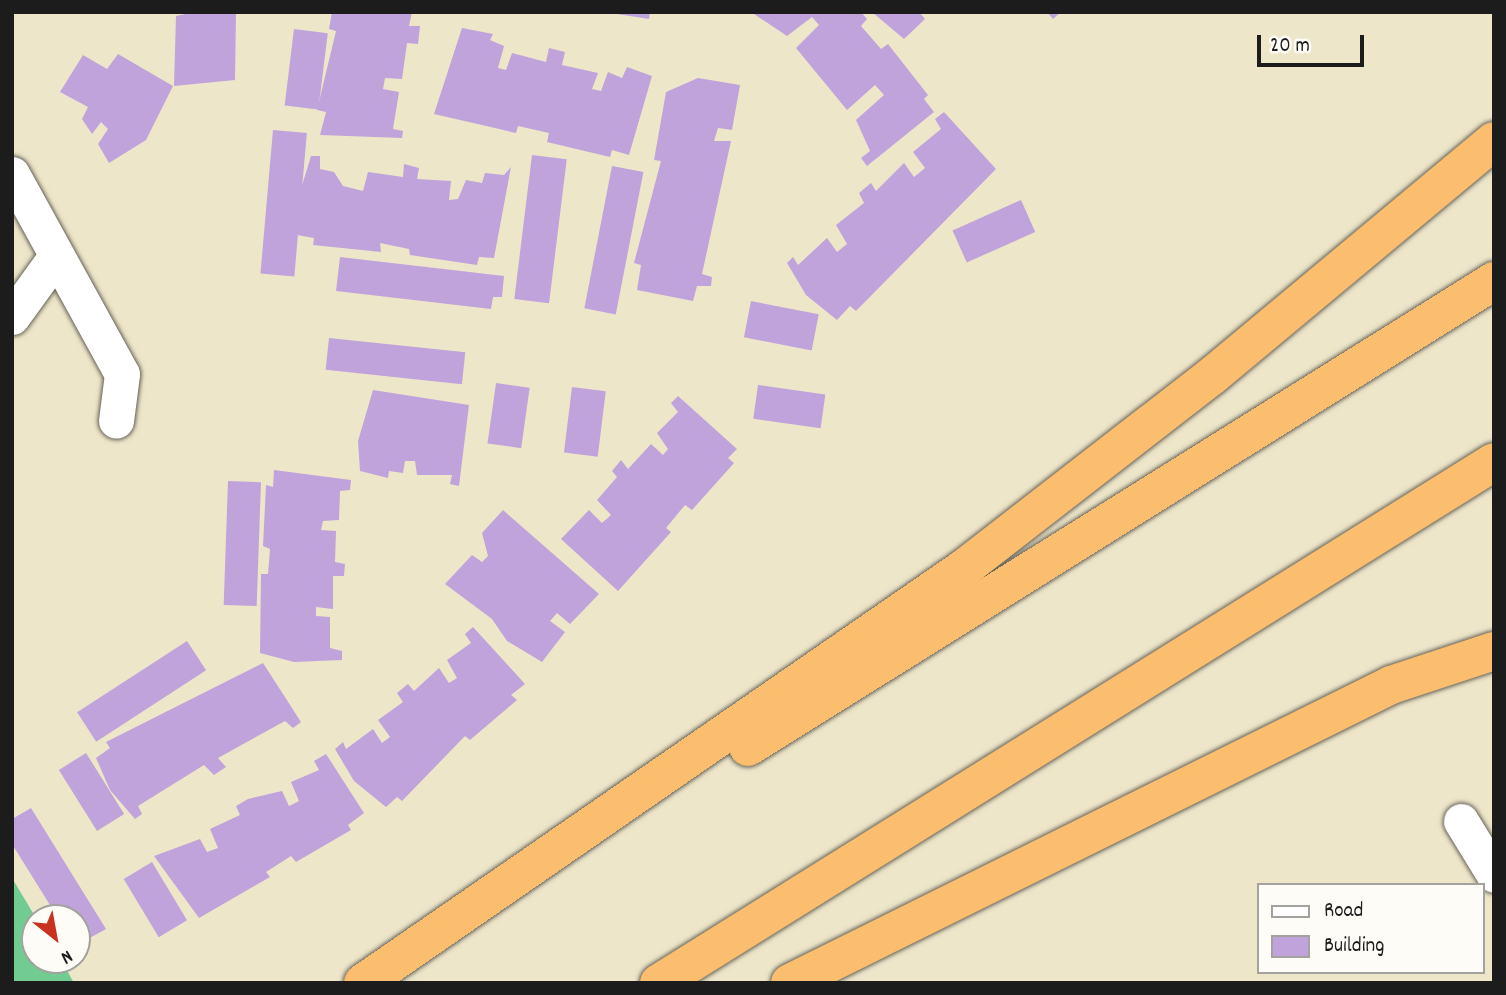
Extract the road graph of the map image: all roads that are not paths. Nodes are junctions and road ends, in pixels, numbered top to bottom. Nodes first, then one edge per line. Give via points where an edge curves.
1 (1494, 141) edge
2 (12, 174) edge
3 (56, 256) junction
4 (1494, 281) edge
5 (12, 317) edge
6 (116, 421) dead end
7 (1494, 462) edge
8 (1494, 651) edge
9 (1461, 821) dead end
10 (1494, 875) edge
11 (363, 983) edge
12 (371, 983) edge
13 (659, 983) edge
14 (790, 983) edge

1 - 11 highway via 1212,376 963,569
2 - 3 street
3 - 5 street
3 - 6 street via 122,374
4 - 12 highway
7 - 13 highway
8 - 14 highway via 1391,685
9 - 10 street

